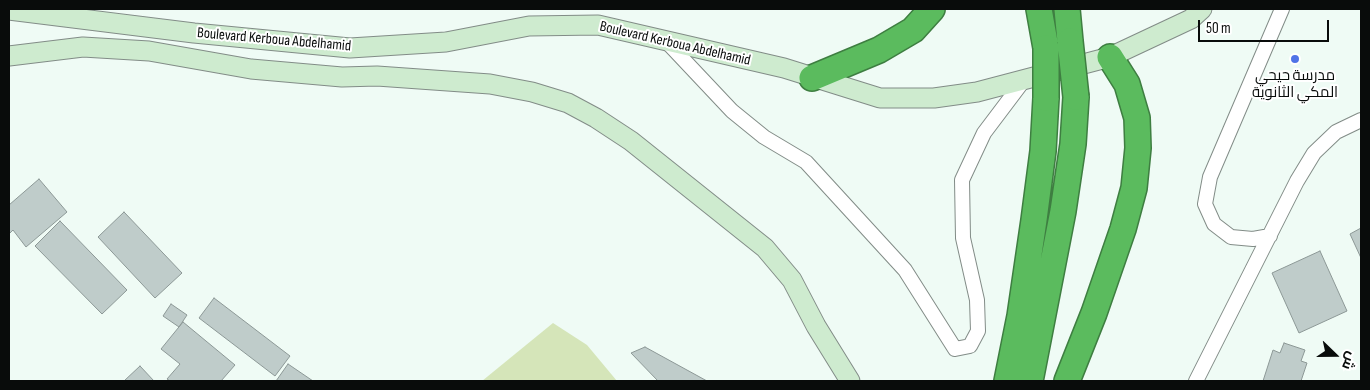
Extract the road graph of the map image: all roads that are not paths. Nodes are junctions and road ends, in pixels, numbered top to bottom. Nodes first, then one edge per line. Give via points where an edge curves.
1 (932, 9) edge
2 (1039, 9) edge
3 (1067, 9) edge
4 (1202, 9) edge
5 (1282, 9) edge
6 (9, 10) edge
7 (666, 40) junction
8 (377, 46) junction
9 (9, 56) edge
10 (1110, 57) junction
11 (377, 76) junction
12 (812, 78) junction
13 (1024, 80) junction
14 (1361, 120) edge
15 (1270, 236) junction
16 (850, 381) edge
17 (1007, 381) edge
18 (1030, 381) edge
19 (1067, 381) edge
20 (1196, 381) edge

1 - 12 highway via 913,30 879,50
2 - 17 highway, bridge via 1046,48 1043,151 1020,316
3 - 18 highway, bridge via 1076,97 1073,144
4 - 10 main road, Boulevard Kerboua Abdelhamid via 1191,19
5 - 15 street via 1210,177 1205,204 1214,224 1231,237 1253,239
6 - 8 main road, Boulevard Kerboua Abdelhamid via 295,44 350,48
7 - 8 main road, Boulevard Kerboua Abdelhamid via 598,25 529,26 446,42
7 - 12 main road, Boulevard Kerboua Abdelhamid via 784,68
7 - 13 street via 732,110 764,137 806,162 905,270 955,349 970,346 978,331 977,300 963,238 962,180 984,133
8 - 11 main road via 371,62
9 - 11 main road via 83,47 149,51 251,70 342,77
10 - 13 main road, Boulevard Kerboua Abdelhamid
10 - 19 highway via 1127,84 1137,118 1134,188 1094,313
11 - 16 main road via 490,84 532,92 596,118 631,141 765,248 792,280
12 - 13 main road, Boulevard Kerboua Abdelhamid via 880,98 934,98 978,92
14 - 15 street via 1336,132 1314,153
15 - 20 street

